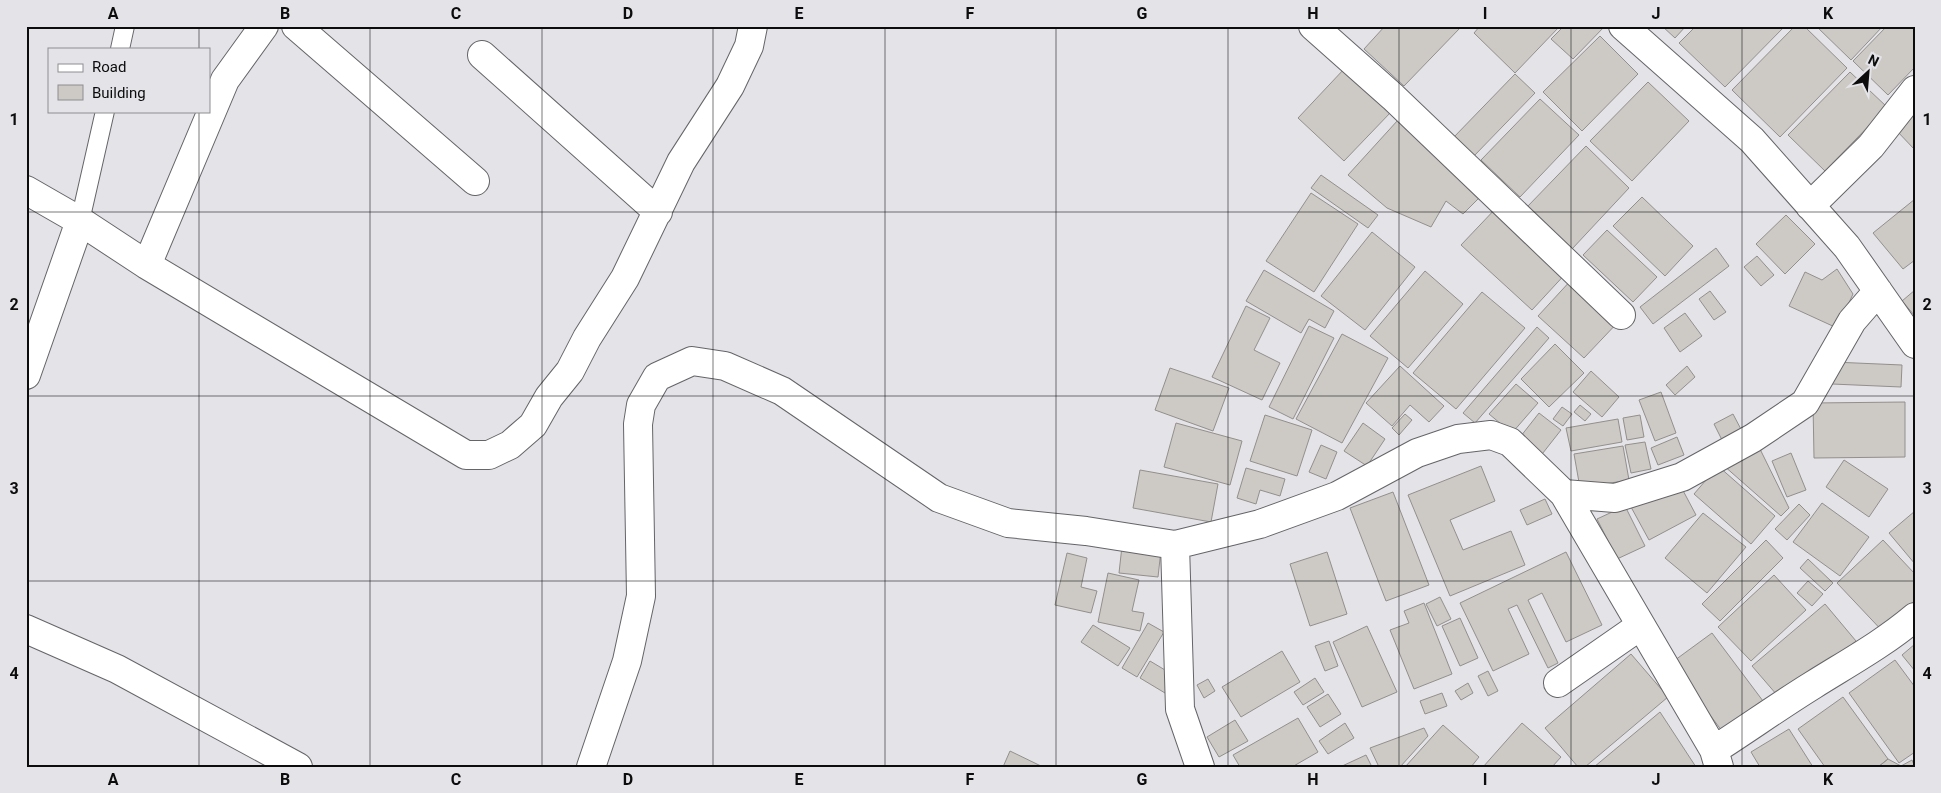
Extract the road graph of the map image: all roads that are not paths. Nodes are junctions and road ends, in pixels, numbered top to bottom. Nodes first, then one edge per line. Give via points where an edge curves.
1 (125, 26) edge
2 (264, 26) edge
3 (296, 26) edge
4 (753, 26) edge
5 (1314, 26) edge
6 (1623, 26) edge
7 (120, 48) edge
8 (482, 55) dead end
9 (1915, 90) edge
10 (105, 112) edge
11 (475, 181) dead end
12 (26, 190) edge
13 (1810, 206) junction
14 (658, 212) junction
15 (80, 221) junction
16 (147, 265) junction
17 (1878, 291) junction
18 (1621, 315) dead end
19 (1915, 344) edge
20 (26, 375) edge
21 (1564, 494) junction
22 (1175, 546) junction
23 (1915, 618) edge
24 (1640, 626) junction
25 (26, 630) edge
26 (1558, 683) dead end
27 (1716, 759) edge
28 (298, 767) edge
29 (591, 767) edge
30 (1200, 767) edge

1 - 7 lane
2 - 16 street via 225,80
3 - 11 street
4 - 14 street via 749,46 730,86 681,162
5 - 18 street
6 - 13 street via 1752,140
8 - 14 street
9 - 13 street via 1870,146
10 - 15 lane
12 - 15 street
13 - 17 street via 1847,248
14 - 16 street via 625,278 570,371 532,425 510,445 489,455 466,455
15 - 16 street
15 - 20 street
17 - 19 street
17 - 21 street via 1852,321 1805,403 1753,438 1682,477 1615,498
21 - 22 street via 1510,442 1492,436 1458,439 1417,453 1337,496 1260,524
21 - 24 street
22 - 29 street via 1008,522 939,498 782,391 725,366 692,361 657,377 641,405 638,424 641,596 627,661
22 - 30 street via 1180,709
23 - 27 street via 1858,659 1812,686
24 - 26 street
24 - 27 street
25 - 28 street via 117,669

